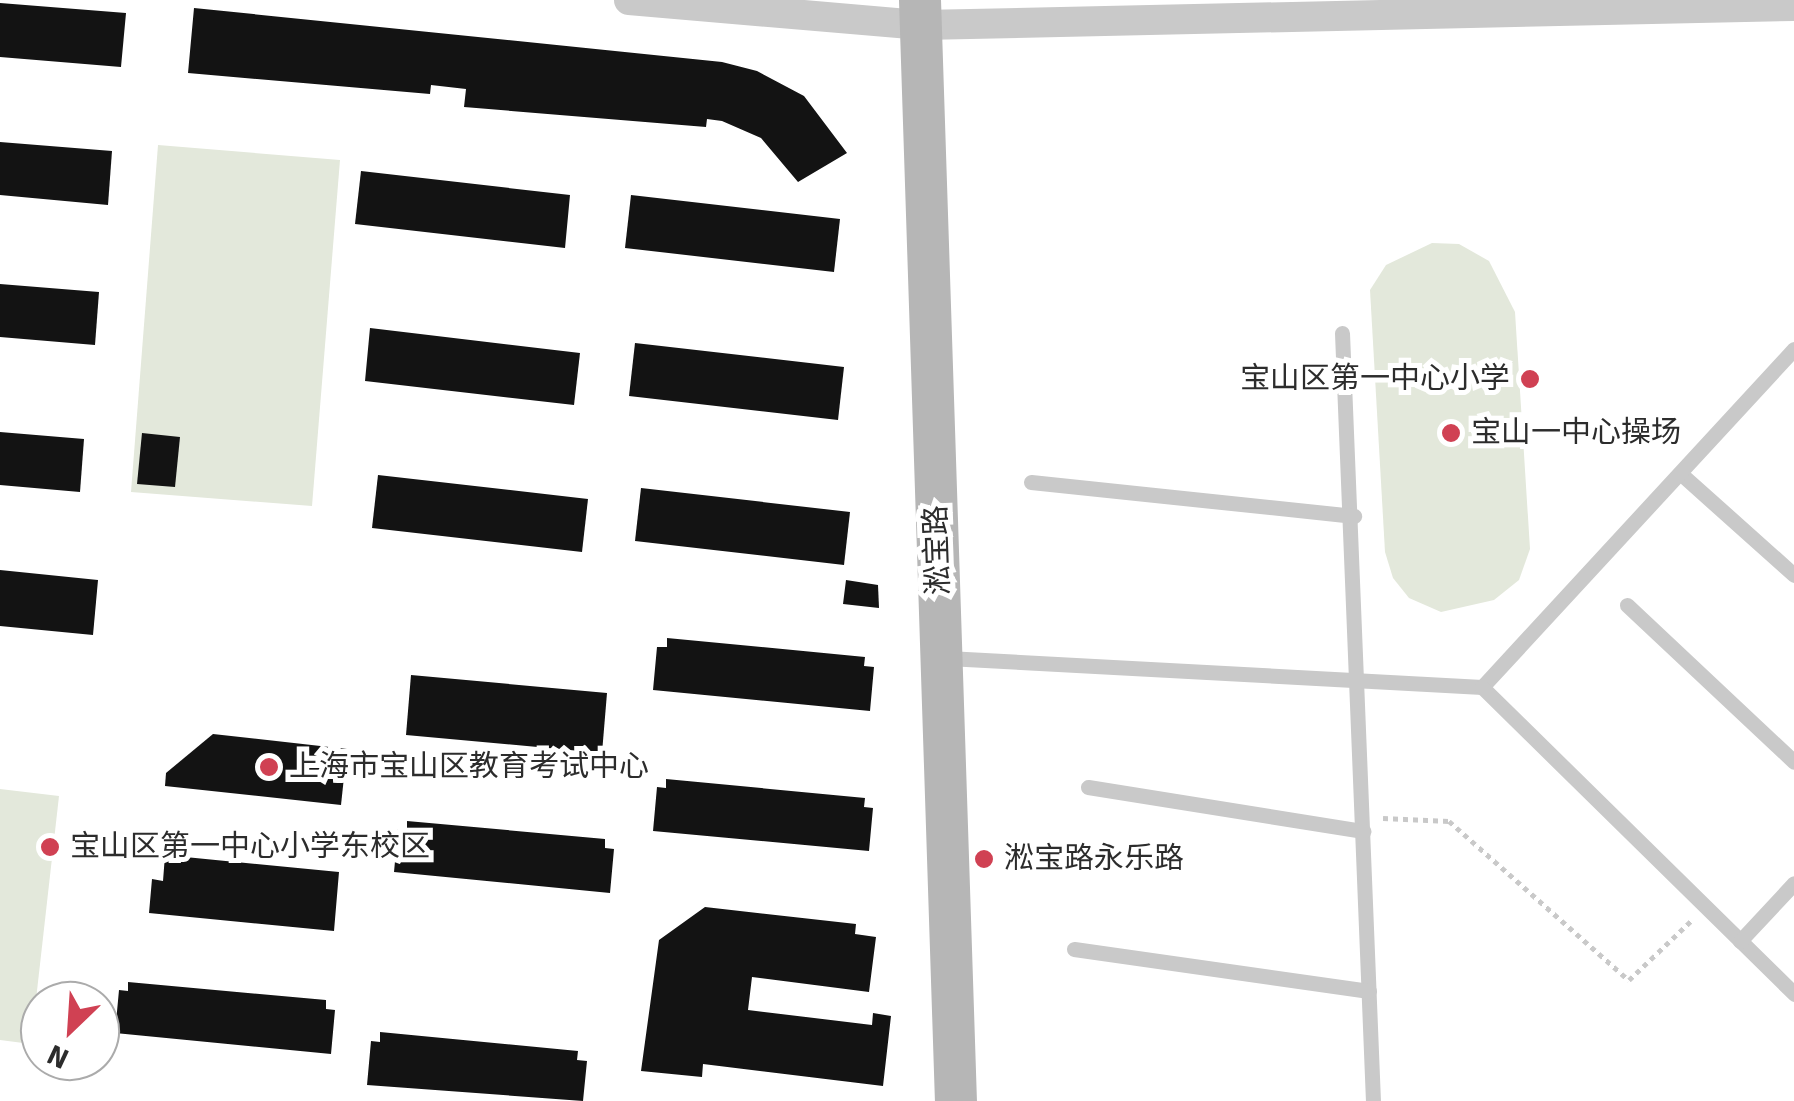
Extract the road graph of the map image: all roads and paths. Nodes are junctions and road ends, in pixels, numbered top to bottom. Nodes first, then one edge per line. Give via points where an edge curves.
1 (629, 0) edge
2 (1794, 6) edge
3 (921, 13) edge
4 (1342, 333) dead end
5 (1794, 349) edge
6 (1680, 473) junction
7 (1032, 482) dead end
8 (1354, 516) junction
9 (1794, 575) edge
10 (1626, 605) dead end
11 (942, 658) junction
12 (1359, 683) junction
13 (1482, 687) junction
14 (1794, 762) edge
15 (1088, 787) dead end
16 (1364, 824) junction
17 (1794, 883) edge
18 (1706, 907) junction
19 (1740, 941) junction
20 (1074, 950) dead end
21 (1369, 990) junction
22 (1794, 994) edge
23 (956, 1101) edge
24 (1372, 1101) edge

1 - 3 street
2 - 3 street
3 - 11 main road, 淞宝路
4 - 8 lane
5 - 6 lane
6 - 9 lane
6 - 13 lane
7 - 8 lane
8 - 12 lane
10 - 14 lane
11 - 12 lane
11 - 23 main road, 淞宝路
12 - 13 lane
12 - 16 lane
13 - 18 lane
15 - 16 lane
16 - 18 path via 1449,822 1629,980
16 - 21 lane
17 - 19 lane
18 - 19 lane
19 - 22 lane
20 - 21 lane
21 - 24 lane

